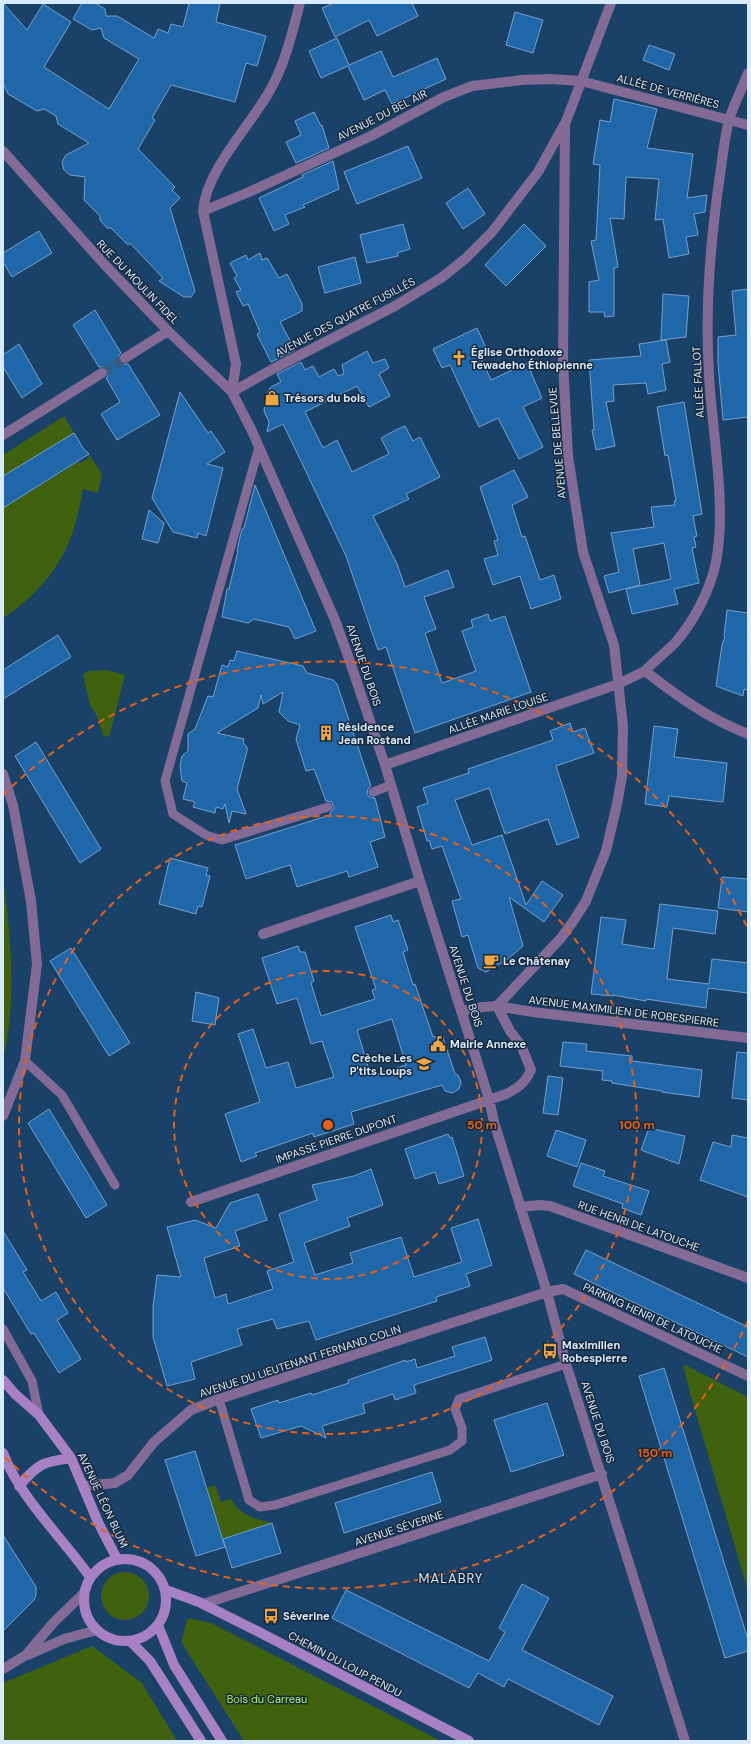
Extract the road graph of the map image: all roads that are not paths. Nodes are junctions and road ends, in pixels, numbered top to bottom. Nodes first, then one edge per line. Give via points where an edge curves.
1 (300, 3) edge
2 (611, 3) edge
3 (748, 74) edge
4 (581, 81) junction
5 (729, 120) junction
6 (565, 124) junction
7 (748, 125) edge
8 (3, 151) edge
9 (203, 211) junction
10 (168, 330) junction
11 (125, 358) tunnel mouth
12 (102, 373) tunnel mouth
13 (232, 392) junction
14 (252, 431) joint
15 (3, 435) edge
16 (259, 447) junction
17 (645, 671) junction
18 (618, 684) junction
19 (748, 734) edge
20 (385, 765) junction
21 (3, 774) edge
22 (391, 785) junction
23 (373, 792) dead end
24 (328, 807) dead end
25 (420, 881) junction
26 (263, 934) dead end
27 (497, 1006) junction
28 (461, 1011) junction
29 (748, 1038) edge
30 (25, 1061) junction
31 (489, 1099) junction
32 (3, 1116) edge
33 (115, 1186) dead end
34 (191, 1202) dead end
35 (520, 1207) junction
36 (748, 1278) edge
37 (547, 1292) junction
38 (3, 1329) edge
39 (566, 1364) junction
40 (748, 1376) edge
41 (3, 1380) edge
42 (219, 1399) junction
43 (39, 1415) junction
44 (3, 1453) edge
45 (71, 1458) junction
46 (602, 1474) junction
47 (19, 1486) junction
48 (84, 1486) junction
49 (117, 1559) junction
50 (90, 1577) junction
51 (166, 1590) junction
52 (84, 1593) junction
53 (203, 1604) junction
54 (158, 1625) junction
55 (97, 1630) junction
56 (130, 1640) junction
57 (26, 1656) junction
58 (3, 1670) edge
59 (201, 1741) edge
60 (222, 1741) edge
61 (469, 1741) edge
62 (685, 1741) edge

1 - 9 street via 279,74 212,181 204,200
2 - 4 street, AVENUE DE BELLEVUE
3 - 5 street, ALLÉE FALLOT
4 - 5 street, ALLÉE DE VERRIÈRES
4 - 6 street, AVENUE DE BELLEVUE
4 - 9 street, AVENUE DU BEL AIR via 522,80 472,86 444,97 371,136
5 - 7 street, ALLÉE DE VERRIÈRES
5 - 17 street, ALLÉE FALLOT via 717,199 708,328 709,378 719,494 716,564 693,618 675,643
6 - 13 street, AVENUE DES QUATRE FUSILLÉS via 538,172 492,232 465,259 441,278 395,306
6 - 18 street, AVENUE DE BELLEVUE via 563,362 568,456 583,552 614,645
8 - 10 street, RUE DU MOULIN FIDEL via 104,264
9 - 13 street via 236,364
10 - 11 street
10 - 13 street, RUE DU MOULIN FIDEL
12 - 15 street
13 - 14 street, RUE DU MOULIN FIDEL
14 - 16 street, AVENUE DU BOIS
16 - 20 street, AVENUE DU BOIS via 335,620
16 - 24 lane via 165,782 174,814 206,835 222,840
17 - 18 street
17 - 19 street via 694,707
18 - 20 street, ALLÉE MARIE LOUISE
18 - 27 street, AVENUE DE BELLEVUE via 623,726 622,776 611,830 598,874 586,901 565,932
20 - 22 street, AVENUE DU BOIS
21 - 30 street via 13,805 31,901 37,964
22 - 23 lane
22 - 25 street, AVENUE DU BOIS
25 - 26 street
25 - 28 street, AVENUE DU BOIS
27 - 28 street, AVENUE MAXIMILIEN DE ROBESPIERRE
27 - 29 street, AVENUE MAXIMILIEN DE ROBESPIERRE
27 - 31 street, IMPASSE PIERRE DUPONT via 510,1031 521,1045 531,1070 519,1088
28 - 31 street, AVENUE DU BOIS
30 - 32 street
30 - 33 lane via 62,1095
31 - 34 street, IMPASSE PIERRE DUPONT
31 - 35 street, AVENUE DU BOIS
35 - 36 street, RUE HENRI DE LATOUCHE via 550,1206
35 - 37 street, AVENUE DU BOIS
37 - 39 street, AVENUE DU BOIS
37 - 40 street, PARKING HENRI DE LATOUCHE via 563,1289 577,1294
37 - 42 street, AVENUE DU LIEUTENANT FERNAND COLIN
38 - 43 lane via 32,1380
39 - 42 lane via 459,1399 455,1409 462,1428 462,1441 450,1450 275,1505 260,1507 249,1500
39 - 46 street, AVENUE DU BOIS
41 - 43 main road, AVENUE LÉON BLUM
42 - 48 street, AVENUE DU LIEUTENANT FERNAND COLIN via 191,1410 154,1442 128,1475 115,1483
43 - 45 main road, AVENUE LÉON BLUM
44 - 47 main road
45 - 47 main road via 48,1461 33,1469
45 - 48 main road, AVENUE LÉON BLUM
46 - 53 street, AVENUE SÉVERINE
46 - 62 street, AVENUE DU BOIS
47 - 50 main road
48 - 49 main road, AVENUE LÉON BLUM via 98,1522
49 - 50 main road via 107,1562
49 - 51 main road via 136,1560 153,1568
50 - 52 main road
51 - 53 main road, CHEMIN DU LOUP PENDU
51 - 54 main road via 167,1602
52 - 55 main road via 86,1613
52 - 57 street via 54,1622
53 - 61 main road, CHEMIN DU LOUP PENDU
54 - 56 main road via 149,1634
54 - 60 main road via 174,1665
55 - 56 main road via 113,1639
55 - 57 street via 64,1639
56 - 59 main road via 150,1661
57 - 58 street

